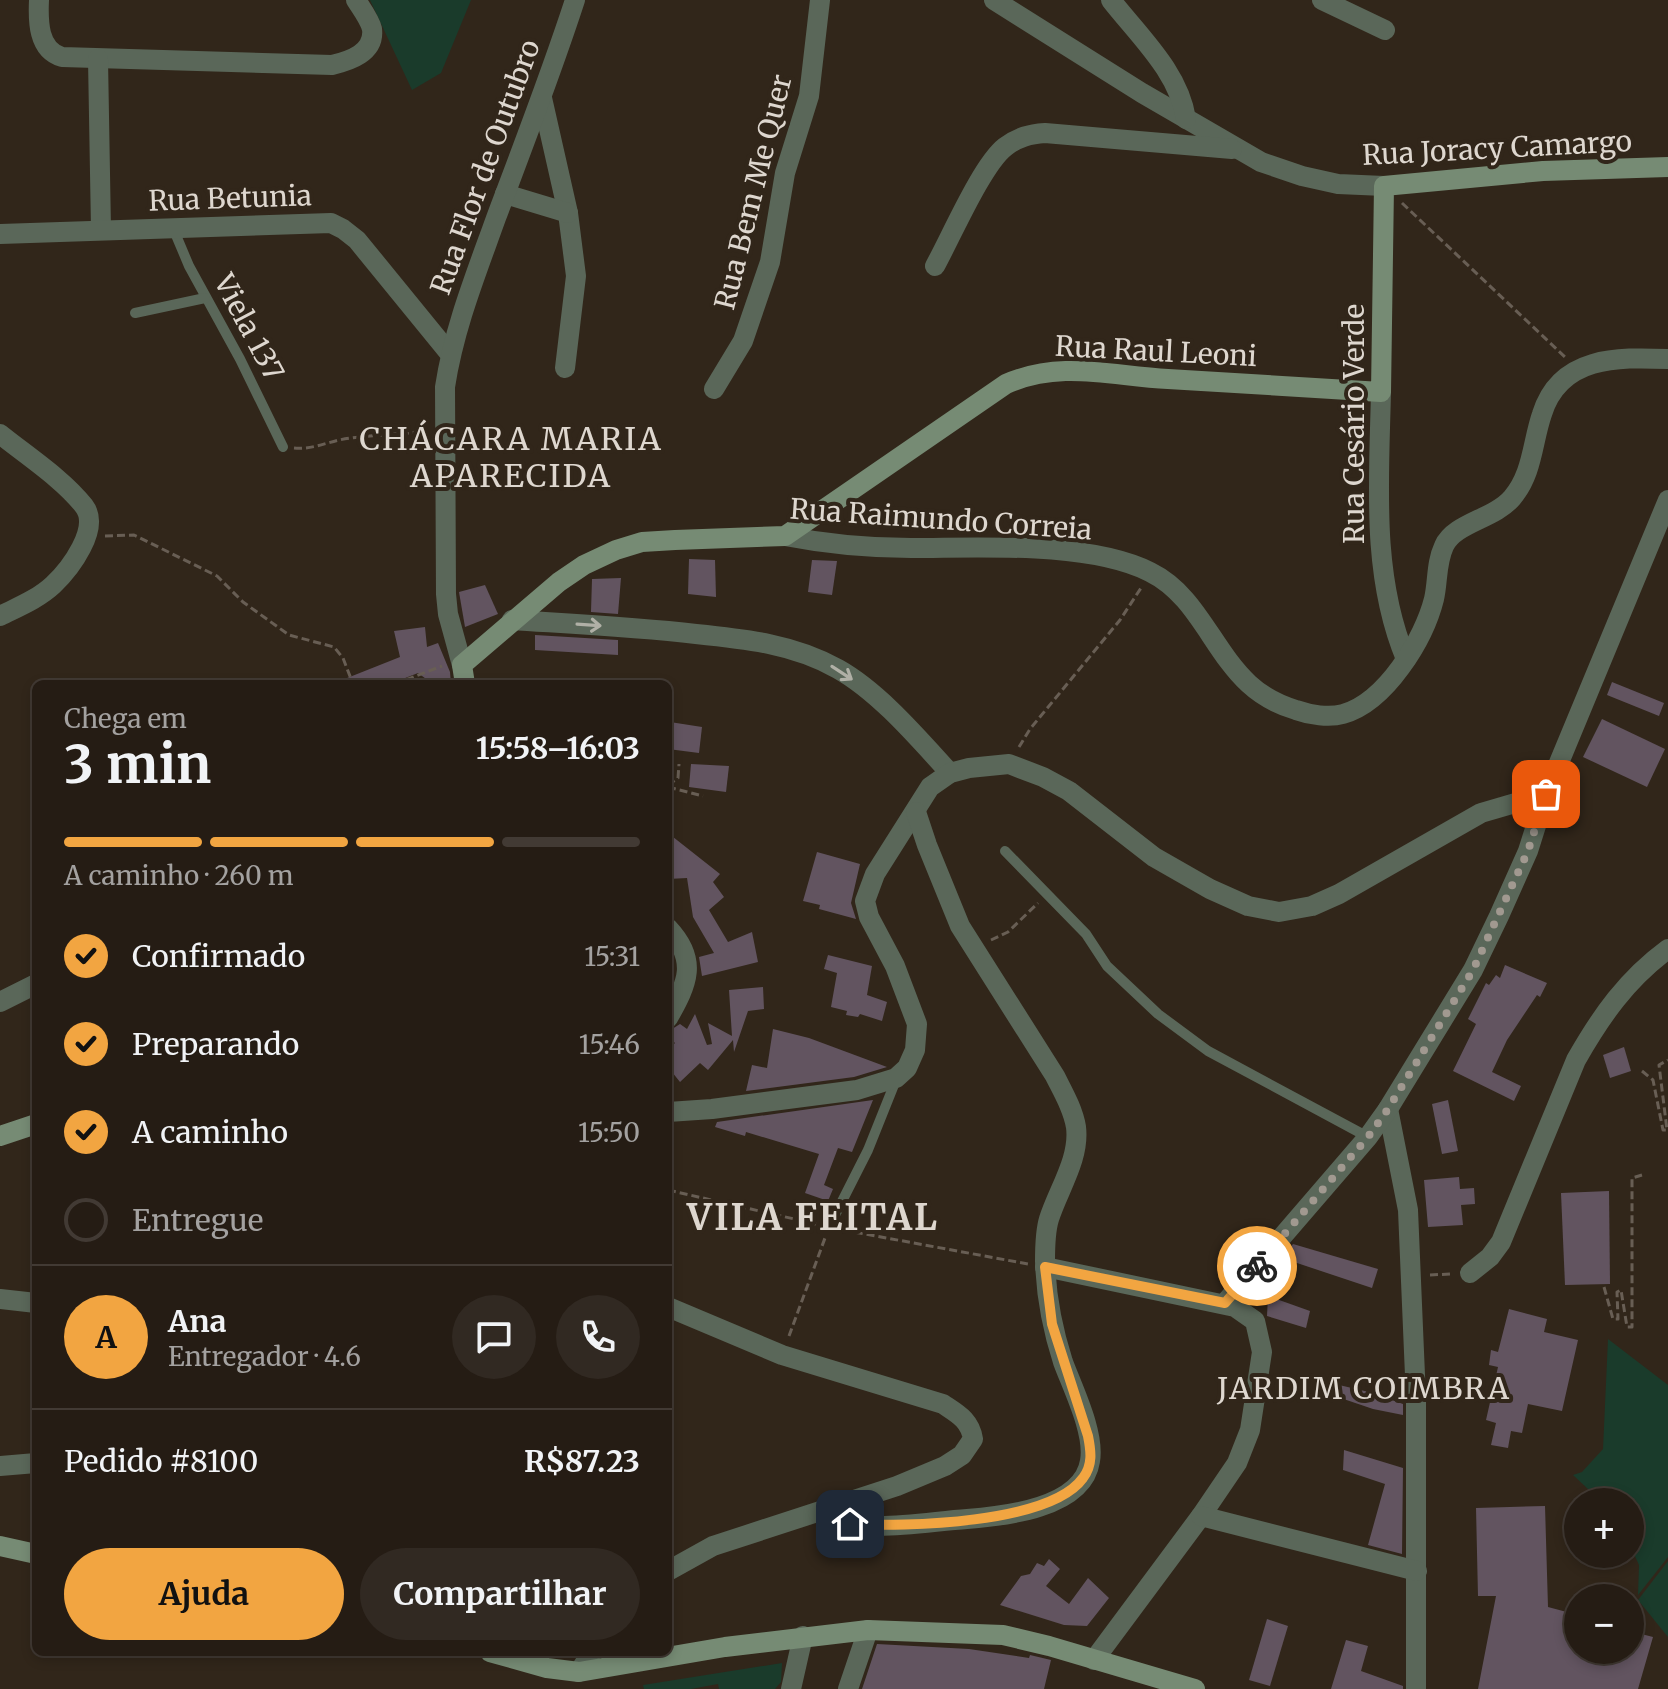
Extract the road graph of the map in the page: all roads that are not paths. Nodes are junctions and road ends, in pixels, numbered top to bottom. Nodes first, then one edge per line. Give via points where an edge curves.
1 (39, 0) edge
2 (356, 0) edge
3 (575, 0) edge
4 (820, 0) edge
5 (994, 0) edge
6 (1111, 0) edge
7 (1322, 0) edge
8 (1385, 30) dead end
9 (98, 59) junction
10 (542, 98) junction
11 (1186, 119) junction
12 (1236, 149) junction
13 (1668, 167) edge
14 (1384, 186) junction
15 (505, 194) junction
16 (568, 213) junction
17 (173, 228) junction
18 (101, 230) junction
19 (0, 234) edge
20 (935, 266) dead end
21 (205, 298) junction
22 (135, 313) dead end
23 (450, 354) junction
24 (1668, 359) edge
25 (565, 368) dead end
26 (714, 389) dead end
27 (1381, 392) junction
28 (0, 434) edge
29 (283, 447) road end
30 (1668, 500) edge
31 (785, 536) junction
32 (0, 616) edge
33 (512, 620) junction
34 (1406, 659) junction
35 (462, 669) edge
36 (950, 773) junction
37 (1546, 794) junction
38 (916, 812) junction
39 (1005, 851) dead end
40 (672, 933) edge
41 (1668, 949) edge
42 (32, 986) edge
43 (0, 1002) edge
44 (672, 1011) edge
45 (896, 1078) junction
46 (1388, 1109) junction
47 (672, 1112) edge
48 (32, 1125) edge
49 (0, 1136) edge
50 (1368, 1137) junction
51 (829, 1227) road end
52 (1045, 1267) junction
53 (1470, 1273) road end
54 (0, 1299) edge
55 (32, 1303) edge
56 (1225, 1303) junction
57 (672, 1309) edge
58 (32, 1463) edge
59 (0, 1466) edge
60 (818, 1513) junction
61 (1201, 1516) junction
62 (0, 1546) edge
63 (32, 1553) edge
64 (672, 1569) edge
65 (1417, 1571) junction
66 (868, 1630) junction
67 (803, 1636) junction
68 (518, 1656) edge
69 (589, 1656) edge
70 (546, 1660) edge
71 (1094, 1660) junction
72 (579, 1672) junction
73 (791, 1689) edge
74 (848, 1689) edge
75 (1195, 1689) edge
76 (1416, 1689) edge

1 - 9 street via 41,34 51,52
2 - 9 street via 372,28 369,44 355,59 332,65
3 - 10 street, Rua Flor de Outubro
4 - 26 street, Rua Bem Me Quer via 809,96 785,173 770,262 743,341
5 - 11 street, Rua Joracy Camargo
6 - 11 street via 1171,75
7 - 8 street
9 - 18 street
10 - 15 street, Rua Flor de Outubro
10 - 16 street
11 - 12 street, Rua Joracy Camargo
12 - 14 street, Rua Joracy Camargo via 1302,176
12 - 20 street via 1028,134 1002,149 987,168
13 - 14 street, Rua Joracy Camargo via 1543,171
14 - 27 street, Rua Cesário Verde
15 - 16 street
15 - 23 street, Rua Flor de Outubro
16 - 25 street via 576,276
17 - 18 street, Rua Betunia
17 - 21 lane, Viela 137
17 - 23 street, Rua Betunia via 331,223 357,240
18 - 19 street, Rua Betunia
21 - 22 lane
21 - 29 lane, Viela 137
23 - 35 street, Rua Flor de Outubro via 444,429 446,594
24 - 34 street, Rua Raimundo Correia via 1598,362 1577,368 1560,382 1542,413 1529,468 1514,496 1498,512 1447,541 1427,621
27 - 31 street, Rua Raul Leoni via 1072,369 1027,375 1006,384
27 - 34 street, Rua Cesário Verde via 1379,505 1385,586
28 - 32 street via 85,507 90,525 54,584
30 - 37 street
31 - 33 street, Rua Raimundo Correia via 642,542 616,550 584,565
31 - 34 street, Rua Raimundo Correia via 863,546 1053,551 1114,559 1152,572 1183,597 1248,684 1277,704 1306,714 1343,714 1363,705
33 - 35 street, Rua Raimundo Correia
33 -> 36 street via 673,631 760,641 805,653 868,691
36 - 37 street via 1009,764 1043,777 1154,857 1248,906 1279,912 1339,894 1481,813
36 - 38 street via 930,787
37 - 46 street via 1528,851 1473,970
38 - 45 street via 875,874 865,901 917,1024 915,1053
38 - 52 street via 947,896 974,949 1055,1076 1076,1126 1076,1144 1048,1221
39 - 50 lane via 1086,934 1107,966 1158,1014 1208,1051
40 - 44 street via 688,963
41 - 53 street via 1617,995 1590,1035 1501,1242
42 - 43 street
45 - 47 street via 857,1090
45 - 51 lane
46 - 50 street
46 - 65 street via 1408,1210
48 - 49 street
50 - 56 street
52 - 56 street
52 - 60 street via 1052,1324 1091,1453 1085,1476 1075,1488 1042,1506 982,1518 864,1525
54 - 55 street
56 - 61 street via 1255,1321 1262,1352 1250,1430 1237,1463
57 - 60 street via 782,1355 943,1404 971,1429 973,1439 962,1455 945,1466
58 - 59 street
60 - 64 street via 713,1546
61 - 65 street
61 - 71 street
62 - 63 street
65 - 76 street
66 - 67 street
66 - 71 street via 1003,1635
66 - 74 street
67 - 72 street
67 - 73 street
68 - 70 street
69 - 72 street
70 - 72 street
71 - 75 street

